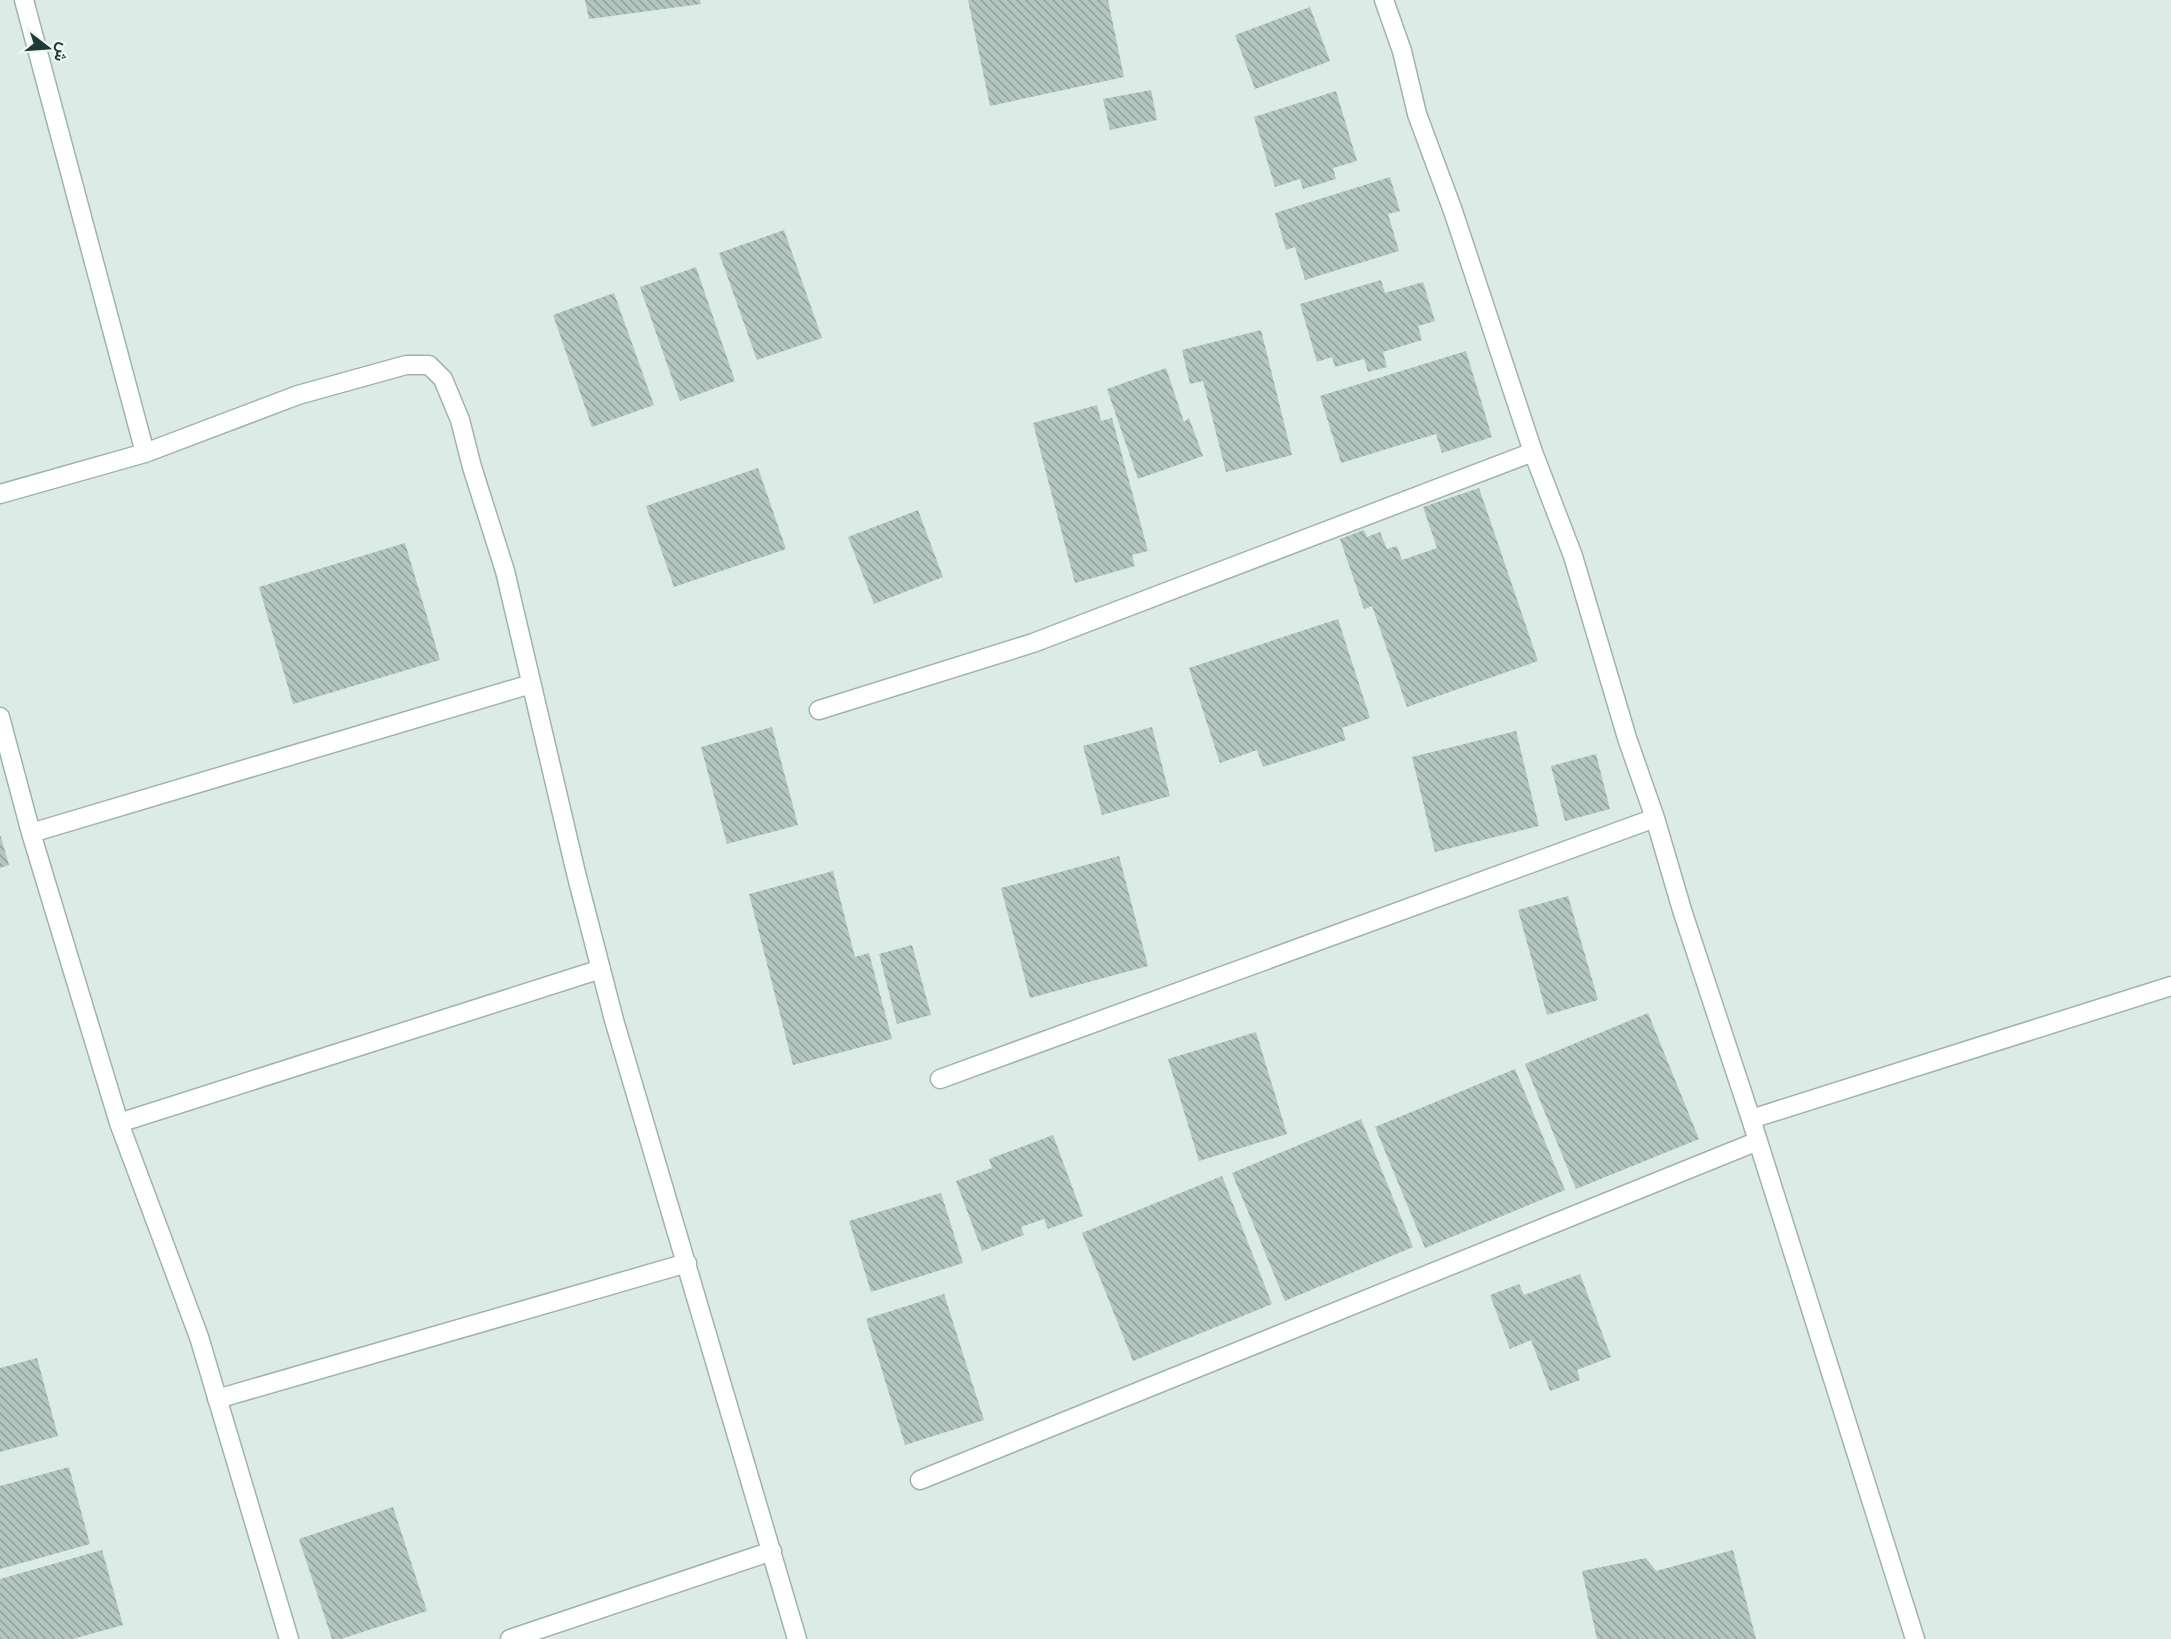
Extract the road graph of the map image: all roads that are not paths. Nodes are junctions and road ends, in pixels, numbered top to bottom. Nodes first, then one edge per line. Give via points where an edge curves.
1 (24, 0) edge
2 (1384, 0) edge
3 (1533, 452) junction
4 (145, 453) junction
5 (0, 494) edge
6 (531, 684) junction
7 (819, 710) dead end
8 (0, 717) edge
9 (1655, 818) junction
10 (31, 833) junction
11 (601, 969) junction
12 (2171, 986) edge
13 (939, 1079) dead end
14 (1751, 1119) junction
15 (120, 1123) junction
16 (1758, 1141) junction
17 (687, 1263) junction
18 (218, 1399) junction
19 (920, 1480) dead end
20 (772, 1551) junction
21 (289, 1639) edge
22 (510, 1639) edge
23 (797, 1639) edge
24 (1915, 1639) edge

1 - 4 street
2 - 3 street via 1402,51 1417,114
3 - 7 street via 1033,643
3 - 9 street via 1573,556
4 - 5 street
4 - 6 street via 298,395 405,365 429,364 443,379 460,420 505,571
6 - 10 street
6 - 11 street
8 - 10 street
9 - 13 street
9 - 14 street
10 - 15 street
11 - 15 street
11 - 17 street
12 - 14 street
14 - 16 street
15 - 18 street
16 - 19 street
16 - 24 street
17 - 18 street
17 - 20 street
18 - 21 street
20 - 22 street
20 - 23 street

